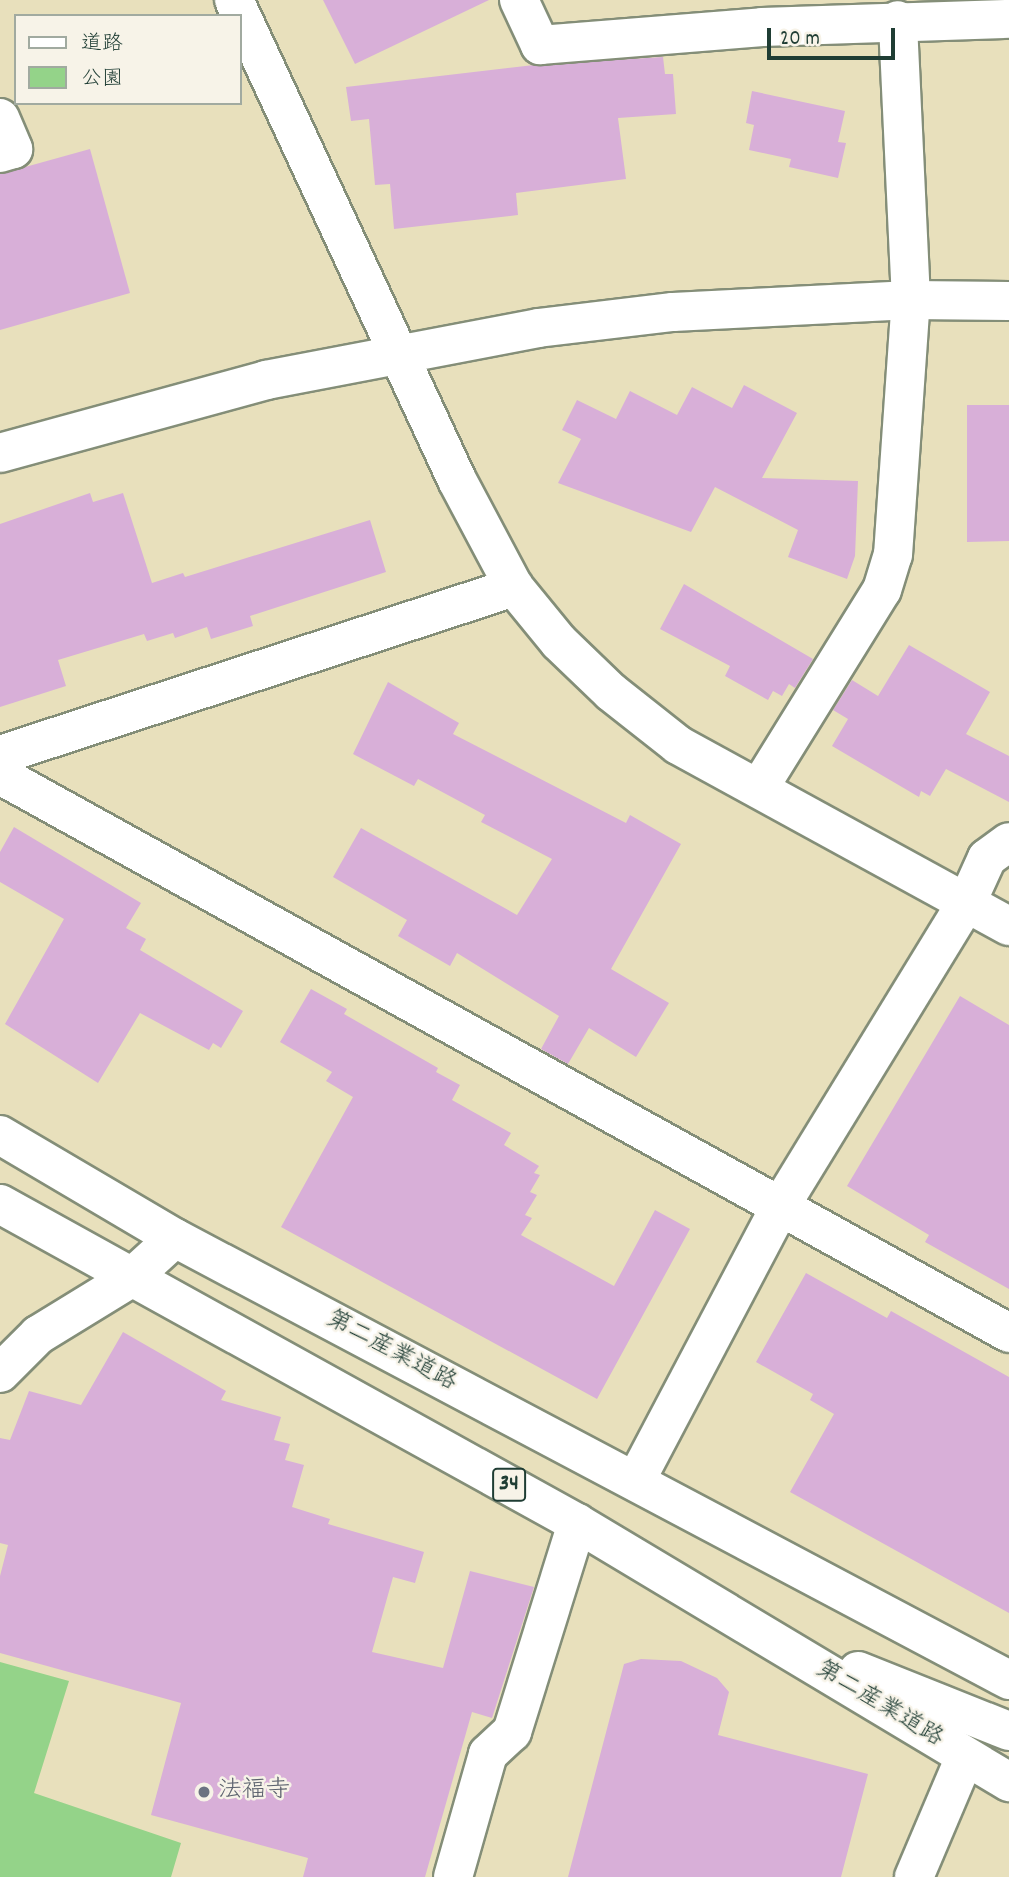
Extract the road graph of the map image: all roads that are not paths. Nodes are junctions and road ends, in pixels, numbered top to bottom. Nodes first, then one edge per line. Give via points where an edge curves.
1 (519, 0) edge
2 (756, 13) edge
3 (242, 18) edge
4 (1009, 19) edge
5 (898, 20) junction
6 (0, 118) edge
7 (0, 153) edge
8 (911, 300) junction
9 (1009, 301) edge
10 (394, 352) junction
11 (0, 453) edge
12 (514, 587) junction
13 (0, 755) edge
14 (0, 775) edge
15 (759, 788) junction
16 (1009, 842) edge
17 (967, 902) junction
18 (1009, 926) edge
19 (0, 1135) edge
20 (0, 1204) edge
21 (782, 1205) junction
22 (175, 1238) junction
23 (131, 1278) junction
24 (1009, 1333) edge
25 (0, 1374) edge
26 (636, 1480) junction
27 (577, 1523) junction
28 (787, 1560) junction
29 (748, 1628) junction
30 (1009, 1680) edge
31 (1009, 1719) edge
32 (1009, 1731) edge
33 (965, 1757) junction
34 (1009, 1782) edge
35 (453, 1877) edge
36 (914, 1877) edge

1 - 2 street via 540,45
2 - 5 street
3 - 10 street
4 - 5 street
5 - 8 street
6 - 7 street via 13,149
8 - 9 street
8 - 10 street via 673,312
8 - 15 street via 893,555 882,590
10 - 11 street via 266,380
10 - 12 street
12 - 13 street
12 - 15 street via 559,642 611,692 678,745
14 - 21 street
15 - 17 street
16 - 17 street via 988,858
17 - 18 street
17 - 21 street
19 - 22 street, 第二産業道路
20 - 23 street, 第二産業道路 / 34
21 - 24 street
21 - 26 street
22 - 23 street
22 - 26 street, 第二産業道路
23 - 25 street via 37,1335
23 - 27 street, 第二産業道路 / 34
26 - 28 street, 第二産業道路
27 - 29 street, 第二産業道路 / 34
27 - 35 street via 512,1732 488,1754
28 - 30 street, 第二産業道路
28 - 31 street, 第二産業道路
29 - 32 street, 第二産業道路 / 34
29 - 33 street, 第二産業道路 / 34
33 - 34 street, 第二産業道路 / 34
33 - 36 street

